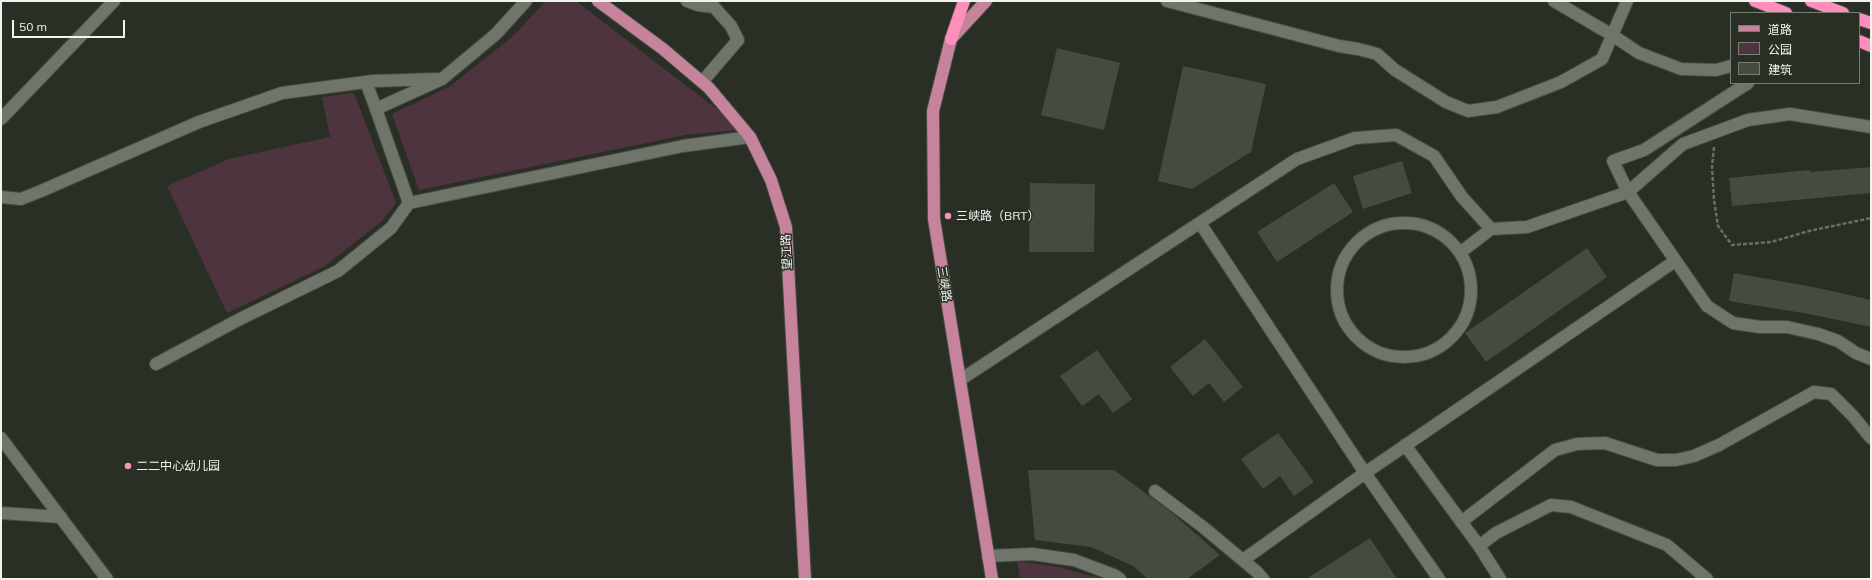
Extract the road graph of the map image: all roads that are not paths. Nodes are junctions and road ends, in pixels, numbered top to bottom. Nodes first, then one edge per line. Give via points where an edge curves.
1 (114, 1) edge
2 (526, 1) edge
3 (598, 1) edge
4 (687, 1) edge
5 (964, 1) edge
6 (986, 1) edge
7 (1167, 1) edge
8 (1554, 1) edge
9 (1627, 1) edge
10 (1755, 1) edge
11 (1811, 1) edge
12 (1783, 12) edge
13 (1840, 12) edge
14 (1860, 19) edge
15 (1871, 24) edge
16 (1612, 35) junction
17 (952, 38) junction
18 (1860, 41) edge
19 (1871, 46) edge
20 (1730, 66) edge
21 (442, 79) junction
22 (366, 82) junction
23 (702, 82) junction
24 (1746, 84) edge
25 (376, 109) junction
26 (1, 119) edge
27 (1871, 128) edge
28 (750, 137) junction
29 (1628, 192) junction
30 (1, 197) edge
31 (409, 203) junction
32 (1200, 223) junction
33 (1491, 229) junction
34 (1461, 252) junction
35 (1675, 261) junction
36 (1871, 360) edge
37 (156, 364) dead end
38 (960, 380) junction
39 (1, 438) edge
40 (1871, 438) edge
41 (1405, 445) junction
42 (1365, 473) junction
43 (1155, 491) dead end
44 (1, 513) edge
45 (61, 517) junction
46 (1461, 522) junction
47 (1479, 546) junction
48 (988, 556) junction
49 (1242, 560) junction
50 (1433, 577) edge
51 (107, 579) edge
52 (805, 579) edge
53 (992, 579) edge
54 (1120, 579) edge
55 (1263, 579) edge
56 (1500, 579) edge
57 (1707, 579) edge

1 - 26 street
2 - 21 street via 496,34
3 - 23 main road, 望江路 via 663,49
4 - 23 street via 714,7 731,26 738,40
5 - 17 highway
6 - 17 main road, 三峡路
7 - 16 street via 1377,54 1395,70 1446,102 1468,111 1497,107 1561,82 1602,59
8 - 16 street
9 - 16 street
10 - 12 highway
11 - 13 highway
14 - 15 highway
16 - 20 street via 1639,53 1681,69 1716,70
17 - 38 main road, 三峡路 via 933,110 934,219
18 - 19 highway
21 - 22 street
21 - 25 street
22 - 25 street
22 - 30 street via 282,93 199,122 21,199
23 - 28 main road, 望江路
24 - 29 street via 1644,150 1613,161
25 - 31 street
27 - 29 street via 1790,114 1748,120 1683,144
28 - 31 street via 683,146
28 - 52 main road, 望江路 via 771,180 786,227
29 - 33 street via 1527,227
29 - 35 street
31 - 37 street via 391,228 338,271
32 - 33 street via 1297,159 1355,138 1396,135 1434,156 1462,197
32 - 38 street
32 - 42 street
33 - 34 street
34 - 34 street via 1445,235 1424,225 1401,222 1378,227 1358,240 1344,258 1337,280 1338,304 1346,326 1360,342 1386,354 1400,357 1421,355 1441,347 1457,332 1468,314 1472,293 1470,272
35 - 36 street via 1707,306 1733,323 1787,327 1818,334 1838,341
35 - 41 street
38 - 48 main road, 三峡路
39 - 45 street
40 - 46 street via 1831,394 1814,392 1719,445 1694,456 1676,460 1657,460 1605,443 1577,444 1555,450
41 - 42 street
41 - 46 street
42 - 49 street
42 - 50 street
43 - 49 street
44 - 45 street
45 - 51 street
46 - 47 street
47 - 56 street
47 - 57 street via 1496,533 1550,505 1571,507 1667,545
48 - 53 main road, 三峡路
48 - 54 street via 1032,554 1074,560
49 - 55 street

